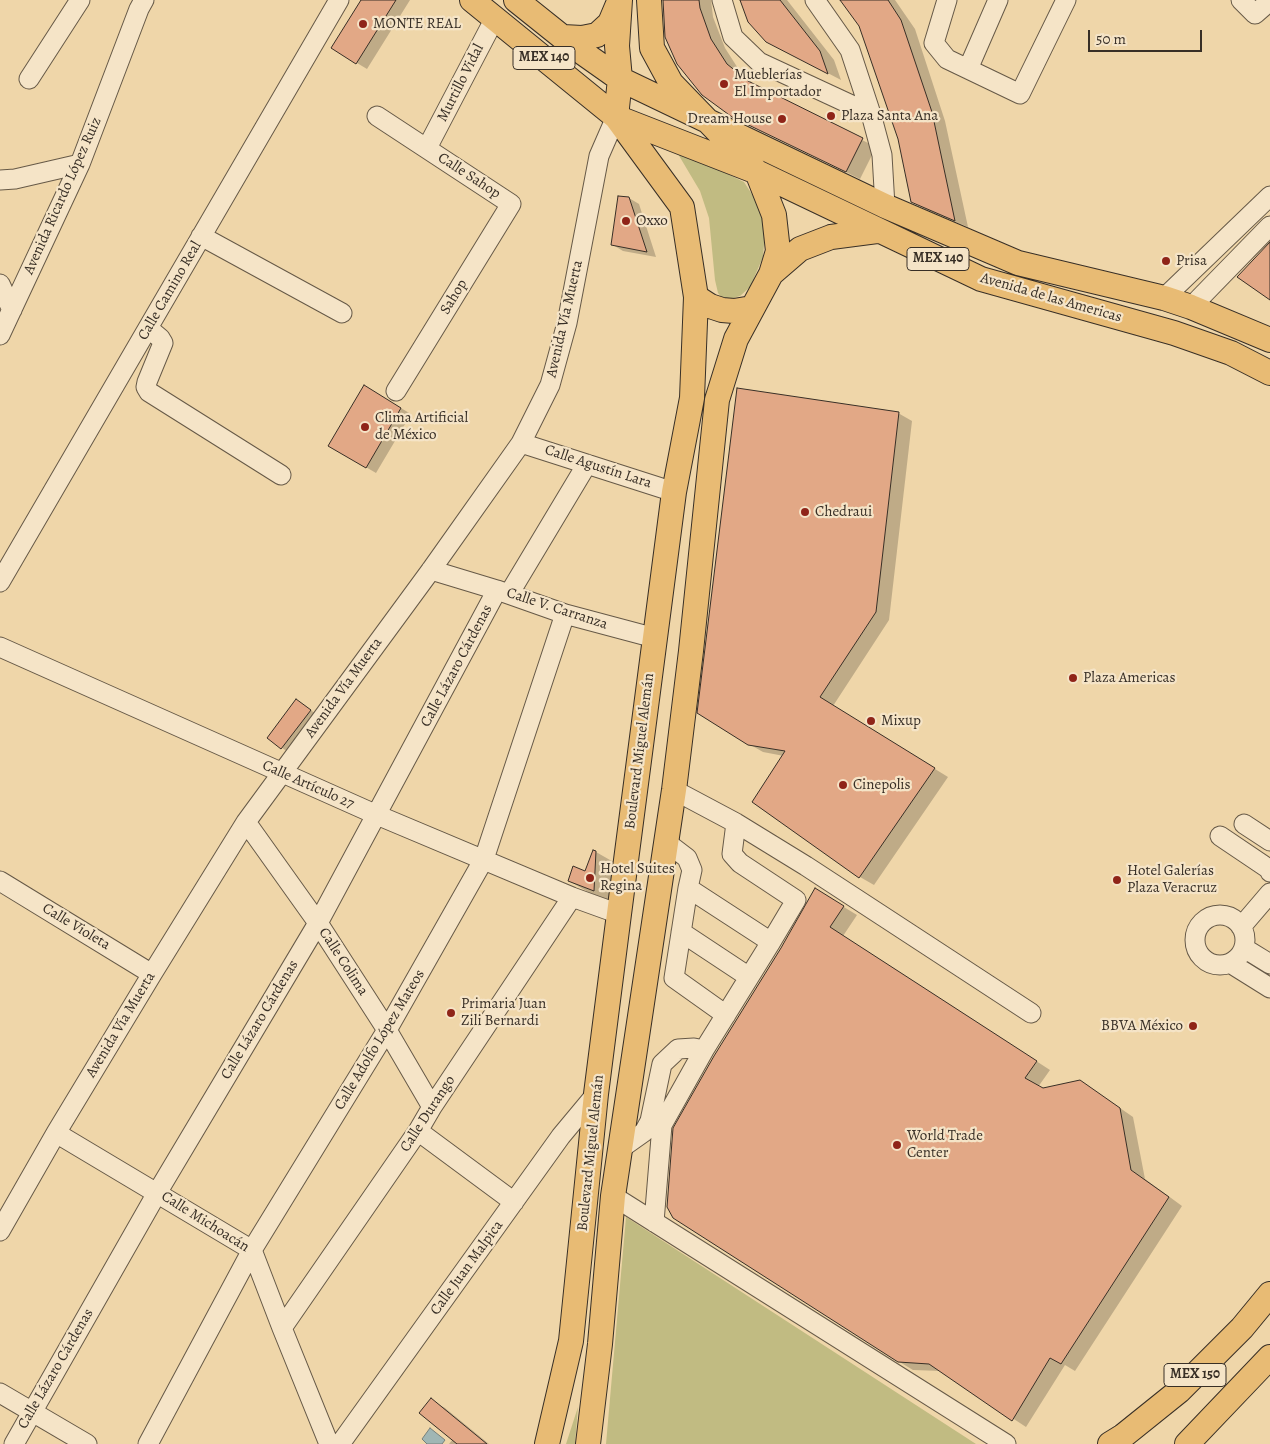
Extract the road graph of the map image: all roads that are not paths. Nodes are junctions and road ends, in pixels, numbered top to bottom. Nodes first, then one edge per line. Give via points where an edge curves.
1 (80, 0) edge
2 (339, 0) edge
3 (472, 0) edge
4 (516, 0) edge
5 (620, 0) edge
6 (648, 0) edge
7 (722, 0) edge
8 (815, 0) edge
9 (947, 0) edge
10 (998, 0) edge
11 (1066, 0) edge
12 (1241, 0) edge
13 (1270, 1) edge
14 (136, 3) edge
15 (495, 18) junction
16 (563, 37) junction
17 (968, 70) junction
18 (620, 79) junction
19 (28, 80) dead end
20 (871, 114) junction
21 (377, 116) dead end
22 (616, 117) junction
23 (705, 120) junction
24 (427, 148) junction
25 (80, 164) junction
26 (757, 172) junction
27 (0, 180) edge
28 (852, 190) junction
29 (1270, 196) edge
30 (511, 204) joint
31 (884, 206) junction
32 (842, 213) junction
33 (1270, 226) edge
34 (877, 231) junction
35 (201, 236) junction
36 (771, 274) junction
37 (0, 284) edge
38 (696, 296) junction
39 (1164, 298) junction
40 (1191, 307) junction
41 (752, 308) junction
42 (12, 310) junction
43 (342, 313) dead end
44 (148, 328) junction
45 (0, 335) edge
46 (1270, 340) edge
47 (1270, 373) edge
48 (396, 391) dead end
49 (521, 443) junction
50 (587, 464) junction
51 (281, 475) dead end
52 (674, 492) junction
53 (431, 570) junction
54 (0, 582) edge
55 (503, 592) junction
56 (565, 614) junction
57 (655, 638) junction
58 (0, 647) edge
59 (282, 774) junction
60 (674, 790) junction
61 (377, 815) junction
62 (246, 822) junction
63 (736, 823) junction
64 (1244, 824) dead end
65 (1220, 836) dead end
66 (1270, 841) edge
67 (666, 842) junction
68 (484, 859) junction
69 (1270, 872) edge
70 (0, 881) edge
71 (688, 888) junction
72 (1270, 893) edge
73 (572, 897) junction
74 (619, 914) junction
75 (318, 923) junction
76 (1242, 927) junction
77 (681, 932) junction
78 (771, 942) junction
79 (1244, 948) junction
80 (1230, 963) junction
81 (1270, 964) edge
82 (152, 974) junction
83 (748, 977) junction
84 (1270, 988) edge
85 (1031, 1013) dead end
86 (726, 1015) junction
87 (388, 1030) junction
88 (704, 1050) junction
89 (596, 1094) junction
90 (432, 1107) junction
91 (418, 1131) junction
92 (56, 1133) junction
93 (620, 1149) junction
94 (157, 1193) junction
95 (613, 1196) junction
96 (514, 1202) junction
97 (654, 1222) junction
98 (0, 1231) edge
99 (252, 1250) junction
100 (1270, 1294) edge
101 (282, 1328) junction
102 (1270, 1356) edge
103 (0, 1393) edge
104 (32, 1412) junction
105 (1192, 1443) edge
106 (14, 1444) edge
107 (87, 1444) edge
108 (148, 1444) edge
109 (329, 1444) edge
110 (340, 1444) edge
111 (547, 1444) edge
112 (588, 1444) edge
113 (1006, 1444) edge
114 (1110, 1444) edge

1 - 19 street
2 - 35 street, Calle Camino Real
3 - 15 main road, MEX 140
4 - 16 main road, MEX 140
5 - 16 main road via 610,23 597,36
5 - 18 main road via 617,46
6 - 23 main road, Boulevard Miguel Alemán via 652,48 671,83
7 - 20 street via 733,37 759,62
8 - 20 street via 850,50
9 - 17 street via 934,42 948,60
10 - 17 street
11 - 17 street via 1020,94
12 - 13 street via 1255,14
14 - 25 street, Avenida Ricardo López Ruiz
15 - 22 main road, MEX 140
15 - 24 street, Murtillo Vidal
16 - 18 main road, MEX 140
18 - 22 main road
18 - 23 main road, MEX 140
20 - 31 street via 882,155
21 - 24 street, Calle Sahop
22 - 26 main road, Avenida de las Americas / MEX 140
22 - 38 main road, Boulevard Miguel Alemán via 682,206
22 - 49 street, Avenida Vía Muerta via 599,156 567,323 550,384
23 - 26 main road, Boulevard Miguel Alemán
23 - 28 main road, Avenida de las Americas / MEX 140
24 - 30 street, Calle Sahop
25 - 27 street
25 - 42 street, Avenida Ricardo López Ruiz
26 - 32 main road, Avenida de las Americas / MEX 140
26 - 36 main road, Boulevard Miguel Alemán via 774,215 778,251
28 - 31 main road, Avenida de las Americas / MEX 140
28 - 32 main road
29 - 39 street
30 - 48 street, Sahop
31 - 39 main road, Avenida de las Americas / MEX 140 via 1018,263
32 - 34 main road, Avenida de las Americas / MEX 140
33 - 40 street
34 - 36 main road via 831,236 800,249
34 - 47 main road, Avenida de las Americas / MEX 140 via 981,279 1174,333 1231,353
35 - 43 street
35 - 44 street, Calle Camino Real
36 - 41 main road, Boulevard Miguel Alemán
37 - 42 street
38 - 41 main road via 722,310
38 - 52 main road, Boulevard Miguel Alemán via 692,398
39 - 40 main road, Avenida de las Americas / MEX 140
40 - 46 main road, Avenida de las Americas / MEX 140
41 - 60 main road, Boulevard Miguel Alemán via 736,339 717,400
42 - 45 street, Avenida Ricardo López Ruiz
44 - 51 street via 163,343 147,382 149,392
44 - 54 street, Calle Camino Real
49 - 50 street, Calle Agustín Lara
49 - 53 street, Avenida Vía Muerta
50 - 52 street, Calle Agustín Lara
50 - 55 street, Calle Lázaro Cárdenas
52 - 57 main road, Boulevard Miguel Alemán
53 - 55 street, Calle V. Carranza
53 - 59 street, Avenida Vía Muerta
55 - 56 street, Calle V. Carranza
55 - 61 street, Calle Lázaro Cárdenas
56 - 57 street, Calle V. Carranza
56 - 68 street, Calle Adolfo López Mateos
57 - 74 main road, Boulevard Miguel Alemán
58 - 59 street, Calle Artículo 27
59 - 61 street, Calle Artículo 27
59 - 62 street, Avenida Vía Muerta
60 - 63 street
60 - 67 main road, Boulevard Miguel Alemán
61 - 68 street, Calle Artículo 27
61 - 75 street, Calle Lázaro Cárdenas
62 - 75 street, Calle Colima
62 - 82 street, Avenida Vía Muerta
63 - 78 street via 732,854 740,863 796,900
63 - 85 street
64 - 66 street
65 - 69 street
67 - 71 street via 687,858 692,870
67 - 93 main road, Boulevard Miguel Alemán
68 - 73 street, Calle Artículo 27
68 - 87 street, Calle Adolfo López Mateos
70 - 82 street, Calle Violeta
71 - 77 street
71 - 78 street
72 - 76 street
73 - 74 street, Calle Artículo 27
73 - 90 street, Calle Durango
74 - 89 main road, Boulevard Miguel Alemán
75 - 87 street, Calle Colima
75 - 94 street, Calle Lázaro Cárdenas
76 - 79 street
76 - 80 street via 1231,917 1217,915 1204,921 1196,933 1196,947 1203,959 1216,965
77 - 83 street
77 - 86 street via 674,978
78 - 83 street
79 - 80 street
79 - 81 street
80 - 84 street
82 - 92 street, Avenida Vía Muerta
83 - 86 street
86 - 88 street
87 - 90 street, Calle Colima
87 - 99 street, Calle Adolfo López Mateos
88 - 93 street via 678,1049 662,1064 650,1121 644,1132
88 - 97 street via 662,1125
89 - 96 street, Calle Juan Malpica
89 - 111 main road, Boulevard Miguel Alemán via 571,1341
90 - 91 street, Calle Durango
91 - 96 street
91 - 101 street, Calle Durango
92 - 94 street, Calle Michoacán
92 - 98 street, Avenida Vía Muerta
93 - 95 main road, Boulevard Miguel Alemán
94 - 99 street, Calle Michoacán
94 - 104 street, Calle Lázaro Cárdenas
95 - 97 street
95 - 112 main road, Boulevard Miguel Alemán
96 - 110 street, Calle Juan Malpica
97 - 113 street
99 - 101 street, Calle Michoacán
99 - 108 street, Calle Adolfo López Mateos
100 - 114 main road, MEX 150 via 1242,1328 1179,1390
101 - 109 street, Calle Michoacán
102 - 105 main road, MEX 150
103 - 104 street
104 - 106 street, Calle Lázaro Cárdenas
104 - 107 street

